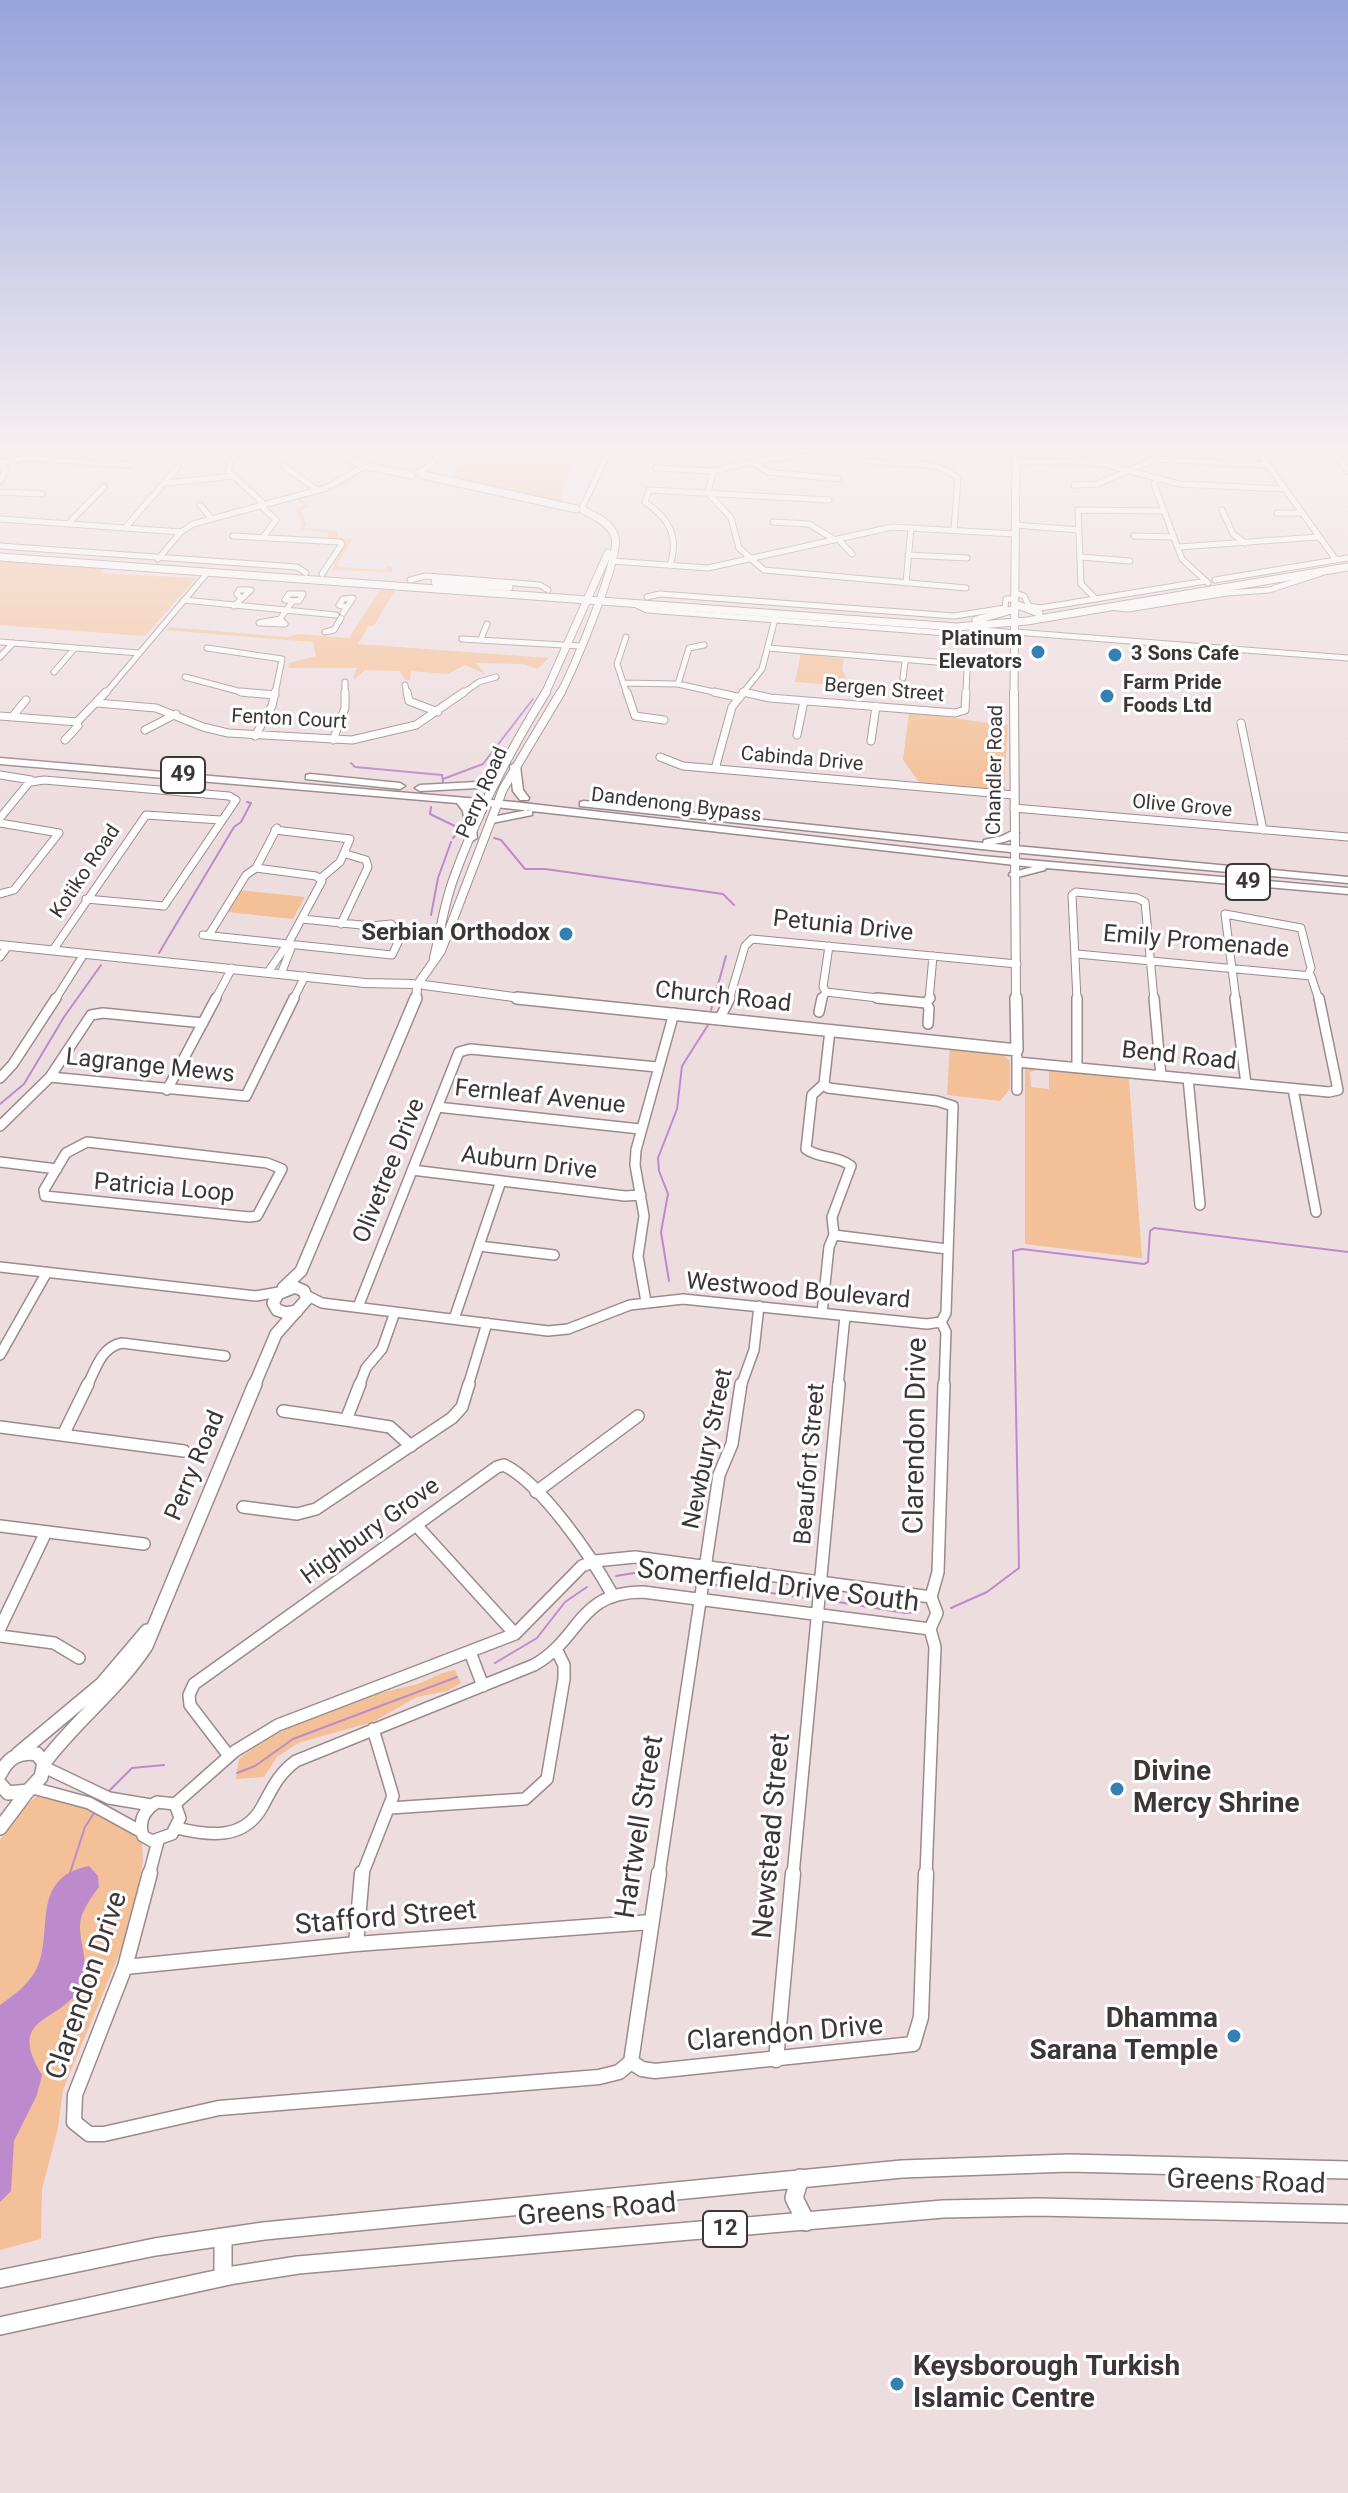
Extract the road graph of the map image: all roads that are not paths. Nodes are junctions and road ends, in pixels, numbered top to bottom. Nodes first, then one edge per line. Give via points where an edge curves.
1 (198, 567) edge
2 (299, 567) edge
3 (326, 567) edge
4 (606, 567) edge
5 (762, 567) edge
6 (907, 567) edge
7 (1015, 567) edge
8 (1081, 567) edge
9 (1192, 567) edge
10 (1294, 567) edge
11 (1316, 567) edge
12 (1335, 567) edge
13 (211, 569) junction
14 (1324, 571) junction
15 (306, 573) junction
16 (322, 574) junction
17 (603, 574) junction
18 (392, 581) junction
19 (1210, 582) junction
20 (906, 583) junction
21 (966, 588) dead end
22 (1228, 590) junction
23 (590, 596) junction
24 (647, 597) junction
25 (241, 598) dead end
26 (186, 599) junction
27 (574, 599) junction
28 (1096, 599) junction
29 (599, 601) junction
30 (292, 602) dead end
31 (234, 606) junction
32 (1015, 607) junction
33 (287, 610) junction
34 (1039, 613) junction
35 (776, 614) junction
36 (341, 615) dead end
37 (580, 618) junction
38 (269, 623) dead end
39 (489, 624) dead end
40 (956, 627) junction
41 (997, 632) junction
42 (1015, 633) junction
43 (626, 637) dead end
44 (461, 638) dead end
45 (481, 639) junction
46 (0, 642) edge
47 (13, 643) junction
48 (567, 645) junction
49 (704, 645) dead end
50 (580, 646) junction
51 (75, 648) junction
52 (207, 648) dead end
53 (768, 648) junction
54 (139, 653) junction
55 (0, 657) edge
56 (1348, 658) edge
57 (905, 662) junction
58 (54, 672) dead end
59 (185, 677) dead end
60 (496, 677) dead end
61 (903, 678) dead end
62 (345, 682) dead end
63 (623, 683) junction
64 (678, 684) junction
65 (405, 685) dead end
66 (740, 694) junction
67 (275, 695) junction
68 (26, 700) dead end
69 (804, 701) junction
70 (98, 702) junction
71 (876, 706) junction
72 (438, 712) junction
73 (176, 714) junction
74 (0, 716) edge
75 (12, 717) junction
76 (664, 720) dead end
77 (77, 722) junction
78 (1241, 723) dead end
79 (145, 730) dead end
80 (797, 735) dead end
81 (255, 736) junction
82 (65, 740) dead end
83 (333, 740) junction
84 (871, 741) dead end
85 (0, 752) edge
86 (660, 757) dead end
87 (0, 761) edge
88 (515, 766) junction
89 (715, 769) junction
90 (0, 775) edge
91 (31, 780) junction
92 (495, 780) junction
93 (420, 788) junction
94 (1014, 795) junction
95 (524, 798) junction
96 (494, 800) junction
97 (461, 802) junction
98 (1014, 808) junction
99 (220, 820) junction
100 (492, 820) junction
101 (0, 821) edge
102 (656, 822) junction
103 (1014, 829) junction
104 (1263, 830) junction
105 (1348, 837) edge
106 (472, 838) junction
107 (956, 843) junction
108 (1038, 851) junction
109 (346, 854) junction
110 (1013, 855) junction
111 (256, 868) junction
112 (1101, 868) junction
113 (1014, 875) junction
114 (321, 878) junction
115 (1348, 880) edge
116 (1348, 891) edge
117 (0, 894) edge
118 (86, 899) junction
119 (302, 919) junction
120 (341, 924) junction
121 (289, 942) junction
122 (4, 945) edge
123 (829, 946) junction
124 (53, 950) junction
125 (84, 954) junction
126 (1077, 954) junction
127 (933, 956) junction
128 (0, 957) edge
129 (1152, 959) junction
130 (433, 962) junction
131 (1017, 964) junction
132 (1230, 966) junction
133 (232, 968) junction
134 (268, 972) junction
135 (281, 974) junction
136 (305, 976) junction
137 (1309, 976) junction
138 (419, 984) junction
139 (826, 992) junction
140 (926, 1003) junction
141 (819, 1012) dead end
142 (674, 1013) junction
143 (720, 1018) junction
144 (203, 1023) junction
145 (928, 1024) dead end
146 (830, 1030) junction
147 (1017, 1056) junction
148 (657, 1067) junction
149 (1077, 1067) junction
150 (2, 1075) edge
151 (1161, 1076) junction
152 (50, 1077) junction
153 (1188, 1078) junction
154 (824, 1084) junction
155 (1246, 1084) junction
156 (1293, 1089) junction
157 (167, 1090) junction
158 (1017, 1090) dead end
159 (437, 1107) junction
160 (0, 1126) edge
161 (640, 1129) junction
162 (0, 1162) edge
163 (57, 1169) junction
164 (412, 1170) junction
165 (501, 1181) junction
166 (641, 1195) junction
167 (1200, 1205) dead end
168 (1316, 1212) dead end
169 (834, 1235) junction
170 (479, 1246) junction
171 (947, 1249) junction
172 (554, 1255) dead end
173 (0, 1267) edge
174 (301, 1271) junction
175 (47, 1272) junction
176 (279, 1291) junction
177 (305, 1293) junction
178 (256, 1296) junction
179 (646, 1302) junction
180 (322, 1303) junction
181 (274, 1306) junction
182 (759, 1306) junction
183 (358, 1307) junction
184 (299, 1309) junction
185 (395, 1312) junction
186 (822, 1313) junction
187 (845, 1316) junction
188 (454, 1319) junction
189 (941, 1322) junction
190 (487, 1323) junction
191 (276, 1334) junction
192 (0, 1355) edge
193 (225, 1356) dead end
194 (283, 1411) dead end
195 (638, 1416) dead end
196 (346, 1420) junction
197 (0, 1427) edge
198 (63, 1435) junction
199 (411, 1446) junction
200 (184, 1451) dead end
201 (536, 1492) junction
202 (243, 1507) dead end
203 (416, 1525) junction
204 (0, 1526) edge
205 (46, 1532) junction
206 (144, 1544) dead end
207 (595, 1561) junction
208 (706, 1566) junction
209 (821, 1581) junction
210 (612, 1594) junction
211 (931, 1597) junction
212 (701, 1601) junction
213 (158, 1615) junction
214 (817, 1617) junction
215 (0, 1628) edge
216 (930, 1629) junction
217 (515, 1634) junction
218 (0, 1636) edge
219 (556, 1649) junction
220 (470, 1652) junction
221 (79, 1658) dead end
222 (483, 1686) junction
223 (373, 1729) junction
224 (10, 1756) edge
225 (229, 1756) junction
226 (44, 1765) junction
227 (0, 1774) edge
228 (0, 1784) edge
229 (30, 1790) junction
230 (175, 1804) junction
231 (151, 1805) junction
232 (390, 1808) junction
233 (0, 1828) edge
234 (177, 1828) junction
235 (140, 1831) junction
236 (158, 1841) junction
237 (651, 1922) junction
238 (356, 1944) junction
239 (125, 1967) junction
240 (776, 2060) junction
241 (631, 2062) junction
242 (1348, 2170) edge
243 (800, 2178) junction
244 (1348, 2214) edge
245 (806, 2222) junction
246 (223, 2237) junction
247 (223, 2277) junction
248 (0, 2279) edge
249 (0, 2326) edge

1 - 13 main road
2 - 15 street
3 - 16 street
4 - 17 main road
5 - 20 street
6 - 20 street
7 - 32 main road, Chandler Road
8 - 28 street via 1082,586
9 - 19 street
10 - 19 street
11 - 19 main road
12 - 14 main road
13 - 15 main road
13 - 18 main road
13 - 26 street
14 - 22 main road
14 - 22 street via 1274,589
15 - 16 main road
16 - 18 main road
17 - 23 main road, Perry Road
17 - 29 main road, Perry Road
18 - 23 main road
18 - 27 main road
19 - 22 main road
19 - 28 street
19 - 34 main road
20 - 21 street
22 - 32 main road via 1109,607
23 - 27 main road
23 - 29 main road
23 - 37 main road, Perry Road
24 - 29 main road
24 - 32 street via 954,616 1002,610 1006,599
24 - 35 main road
25 - 31 street
26 - 31 street
26 - 54 street
27 - 37 main road
28 - 32 street via 1038,608 1027,604 1025,596
29 - 35 main road
29 - 50 main road, Perry Road
30 - 33 street
31 - 33 street
32 - 34 main road
32 - 34 main road
32 - 35 main road via 975,620
32 - 40 main road
32 - 42 main road, Chandler Road
33 - 36 street
33 - 38 street via 280,619 284,624
35 - 40 main road
35 - 41 street via 985,636
35 - 53 street, Cabinda Drive
37 - 48 main road, Perry Road
39 - 45 street
40 - 41 main road
41 - 42 main road
42 - 56 street
42 - 94 main road, Chandler Road
43 - 63 street via 617,664
44 - 45 street
45 - 48 street
46 - 47 street
47 - 51 street
47 - 55 street
48 - 50 street
48 - 92 main road, Perry Road
49 - 64 street via 689,648
50 - 88 main road, Perry Road via 560,695
51 - 54 street
51 - 58 street
52 - 67 street via 280,658
53 - 57 street
53 - 66 street, Cabinda Drive via 762,669
54 - 70 street
57 - 61 street
57 - 71 street, Bergen Street via 967,668 965,710
59 - 67 street via 249,694
60 - 72 street, Fenton Court via 479,682
62 - 83 street via 344,711
63 - 64 street, Bergen Street
63 - 76 street via 635,716
64 - 66 street, Bergen Street
65 - 72 street via 409,701
66 - 69 street, Bergen Street
66 - 89 street, Cabinda Drive via 728,717
67 - 81 street
68 - 75 street
69 - 71 street, Bergen Street
69 - 80 street
70 - 73 street, Fenton Court
70 - 77 street
71 - 84 street
72 - 83 street, Fenton Court via 411,727
73 - 79 street
73 - 81 street, Fenton Court via 211,730
74 - 75 street
75 - 77 street
77 - 82 street
78 - 104 street
81 - 83 street, Fenton Court
85 - 93 highway, Dandenong Bypass / 49
86 - 89 street
87 - 97 highway, Dandenong Bypass / 49
88 - 95 highway
88 - 96 main road, Perry Road
89 - 94 street, Cabinda Drive
90 - 91 street
91 - 99 street via 233,797 236,803
91 - 101 street
92 - 93 highway
92 - 96 main road, Perry Road
93 - 96 highway, Dandenong Bypass / 49
94 - 98 main road, Chandler Road
95 - 96 highway, Dandenong Bypass / 49
95 - 107 highway, Dandenong Bypass / 49
96 - 97 highway, Dandenong Bypass / 49
96 - 100 main road, Perry Road
96 - 102 highway, Dandenong Bypass / 49
96 - 106 main road, Perry Road
97 - 106 highway via 468,810
98 - 103 main road, Chandler Road
98 - 104 street, Olive Grove
99 - 118 street, Kotiko Road via 148,814
99 - 118 street via 164,906
100 - 102 highway via 530,813
100 - 130 main road, Perry Road
101 - 117 street via 59,833 14,890
102 - 110 highway, Dandenong Bypass / 49
103 - 107 highway via 1001,840
103 - 108 highway
103 - 110 main road, Chandler Road
104 - 105 street, Olive Grove
106 - 130 main road, Perry Road via 452,882
107 - 110 highway, Dandenong Bypass / 49
108 - 110 highway, Dandenong Bypass / 49
108 - 115 highway, Dandenong Bypass / 49
109 - 111 street via 347,837 276,829
109 - 114 street
109 - 120 street via 366,860 368,867
110 - 112 highway, Dandenong Bypass / 49
110 - 113 main road, Chandler Road
111 - 114 street
111 - 121 street via 244,877 206,935
112 - 113 highway via 1038,868
112 - 116 highway, Dandenong Bypass / 49
113 - 131 main road, Chandler Road
114 - 119 street
118 - 124 street, Kotiko Road
119 - 120 street
119 - 121 street
120 - 121 street via 391,924 401,936 392,955
121 - 134 street
121 - 135 street
122 - 124 main road, Church Road
122 - 128 street
123 - 127 street, Petunia Drive
123 - 139 street
123 - 143 street, Petunia Drive via 748,941
124 - 125 main road, Church Road
125 - 133 main road, Church Road
125 - 150 street
126 - 129 street, Emily Promenade
126 - 129 street via 1072,895 1079,892 1144,901
126 - 149 street
127 - 131 street, Petunia Drive
127 - 140 street
129 - 132 street, Emily Promenade
129 - 151 street
130 - 138 main road, Perry Road
131 - 147 main road, Chandler Road
132 - 137 street, Emily Promenade
132 - 137 street via 1223,916 1230,913 1301,928
132 - 155 street
133 - 134 main road, Church Road
133 - 144 street
134 - 135 main road, Church Road
135 - 136 main road, Church Road
136 - 138 main road, Church Road
136 - 157 street, Lagrange Mews via 246,1096
137 - 156 street, Bend Road via 1315,981 1338,1090
138 - 142 main road, Church Road
138 - 174 main road, Perry Road
139 - 140 street
139 - 141 street
140 - 145 street
142 - 143 main road, Church Road
142 - 148 street
143 - 146 main road, Church Road
144 - 152 street via 96,1013
144 - 157 street
146 - 147 main road, Church Road
146 - 154 street
147 - 149 street, Bend Road
147 - 158 street, Chandler Road
148 - 159 street, Olivetree Drive via 462,1051
148 - 161 street
149 - 151 street, Bend Road
151 - 153 street, Bend Road
152 - 157 street, Lagrange Mews
152 - 160 street
153 - 155 street, Bend Road
153 - 167 street
154 - 169 street via 812,1095 806,1149 851,1166 835,1204
154 - 171 street, Clarendon Drive via 837,1092 953,1106
155 - 156 street, Bend Road
156 - 168 street
159 - 161 street, Fernleaf Avenue
159 - 164 street, Olivetree Drive
161 - 166 street via 635,1165
162 - 163 street
163 - 163 street, Patricia Loop via 69,1149 87,1142 282,1169 262,1210 249,1217 45,1196
164 - 165 street, Auburn Drive
164 - 183 street, Olivetree Drive
165 - 166 street, Auburn Drive
165 - 170 street
166 - 179 street via 644,1216 638,1256
169 - 171 street
169 - 186 street
170 - 172 street
170 - 188 street
171 - 189 street, Clarendon Drive via 946,1313
173 - 175 street
174 - 176 main road, Perry Road
174 - 177 main road
175 - 178 street
175 - 192 street
176 - 177 main road via 290,1287
176 - 178 street
176 - 181 main road
177 - 180 street, Westwood Boulevard
177 - 184 main road
178 - 181 street
179 - 182 street, Westwood Boulevard via 683,1299
179 - 190 street, Westwood Boulevard via 563,1330
180 - 183 street, Westwood Boulevard
180 - 184 street, Westwood Boulevard
181 - 184 main road via 286,1313
181 - 191 main road, Perry Road
182 - 186 street, Westwood Boulevard
182 - 208 street, Newbury Street via 732,1444 719,1475
183 - 185 street, Westwood Boulevard
184 - 191 main road, Perry Road
185 - 188 street, Westwood Boulevard
185 - 196 street
186 - 187 street, Westwood Boulevard
187 - 189 street, Westwood Boulevard
187 - 209 street, Beaufort Street
188 - 190 street, Westwood Boulevard
189 - 211 street, Clarendon Drive via 946,1332 939,1557
190 - 199 street via 462,1407
191 - 213 main road, Perry Road
193 - 198 street via 112,1345
194 - 196 street
195 - 201 street
196 - 199 street via 389,1425
197 - 198 street
198 - 200 street
199 - 202 street via 316,1509 297,1514
201 - 203 street, Highbury Grove via 504,1465
201 - 207 street, Highbury Grove
203 - 217 street
203 - 225 street, Highbury Grove via 194,1684 190,1705
204 - 205 street
205 - 206 street
205 - 215 street
207 - 208 street via 635,1557
207 - 210 street, Highbury Grove
207 - 217 street via 560,1585
208 - 209 street
208 - 212 street, Newbury Street
209 - 211 street
209 - 214 street, Beaufort Street
210 - 212 street, Somerfield Drive South via 643,1592
210 - 219 street, Somerfield Drive South via 590,1605
211 - 216 street, Clarendon Drive via 937,1613
212 - 214 street, Somerfield Drive South
212 - 237 street, Hartwell Street
213 - 224 main road, Perry Road via 102,1684
213 - 226 main road, Perry Road via 133,1667 63,1737
214 - 216 street, Somerfield Drive South
214 - 240 street, Newstead Street
216 - 240 street, Clarendon Drive via 934,1662 917,2038 904,2048
217 - 220 street
218 - 221 street via 61,1645
219 - 222 street, Somerfield Drive South via 521,1672
219 - 232 street via 564,1679 547,1779 538,1788 525,1799
220 - 222 street
220 - 225 street via 278,1725
222 - 223 street, Somerfield Drive South
223 - 232 street via 393,1796
223 - 234 street, Somerfield Drive South via 291,1764 243,1829 210,1836
224 - 226 main road via 37,1754
224 - 227 main road, Perry Road
225 - 230 street
226 - 229 main road, Perry Road
226 - 231 street via 122,1802
228 - 229 main road via 8,1793
229 - 233 main road
229 - 235 street via 66,1796
230 - 231 street
230 - 234 street
231 - 235 street via 141,1817
232 - 238 street via 362,1874
234 - 236 street
235 - 236 street
236 - 239 street, Clarendon Drive
237 - 238 street, Stafford Street
237 - 241 street, Hartwell Street
238 - 239 street, Stafford Street
239 - 241 street, Clarendon Drive via 75,2095 74,2122 89,2134 219,2108 599,2077
240 - 241 street, Clarendon Drive via 655,2071
242 - 243 main road, Greens Road / 12 via 998,2163
243 - 245 main road via 794,2198
243 - 246 main road, Greens Road / 12
244 - 245 main road, Greens Road / 12 via 1038,2207 943,2209
245 - 247 main road, Greens Road / 12 via 376,2258
246 - 247 main road
246 - 248 main road, Greens Road / 12
247 - 249 main road, Greens Road / 12

